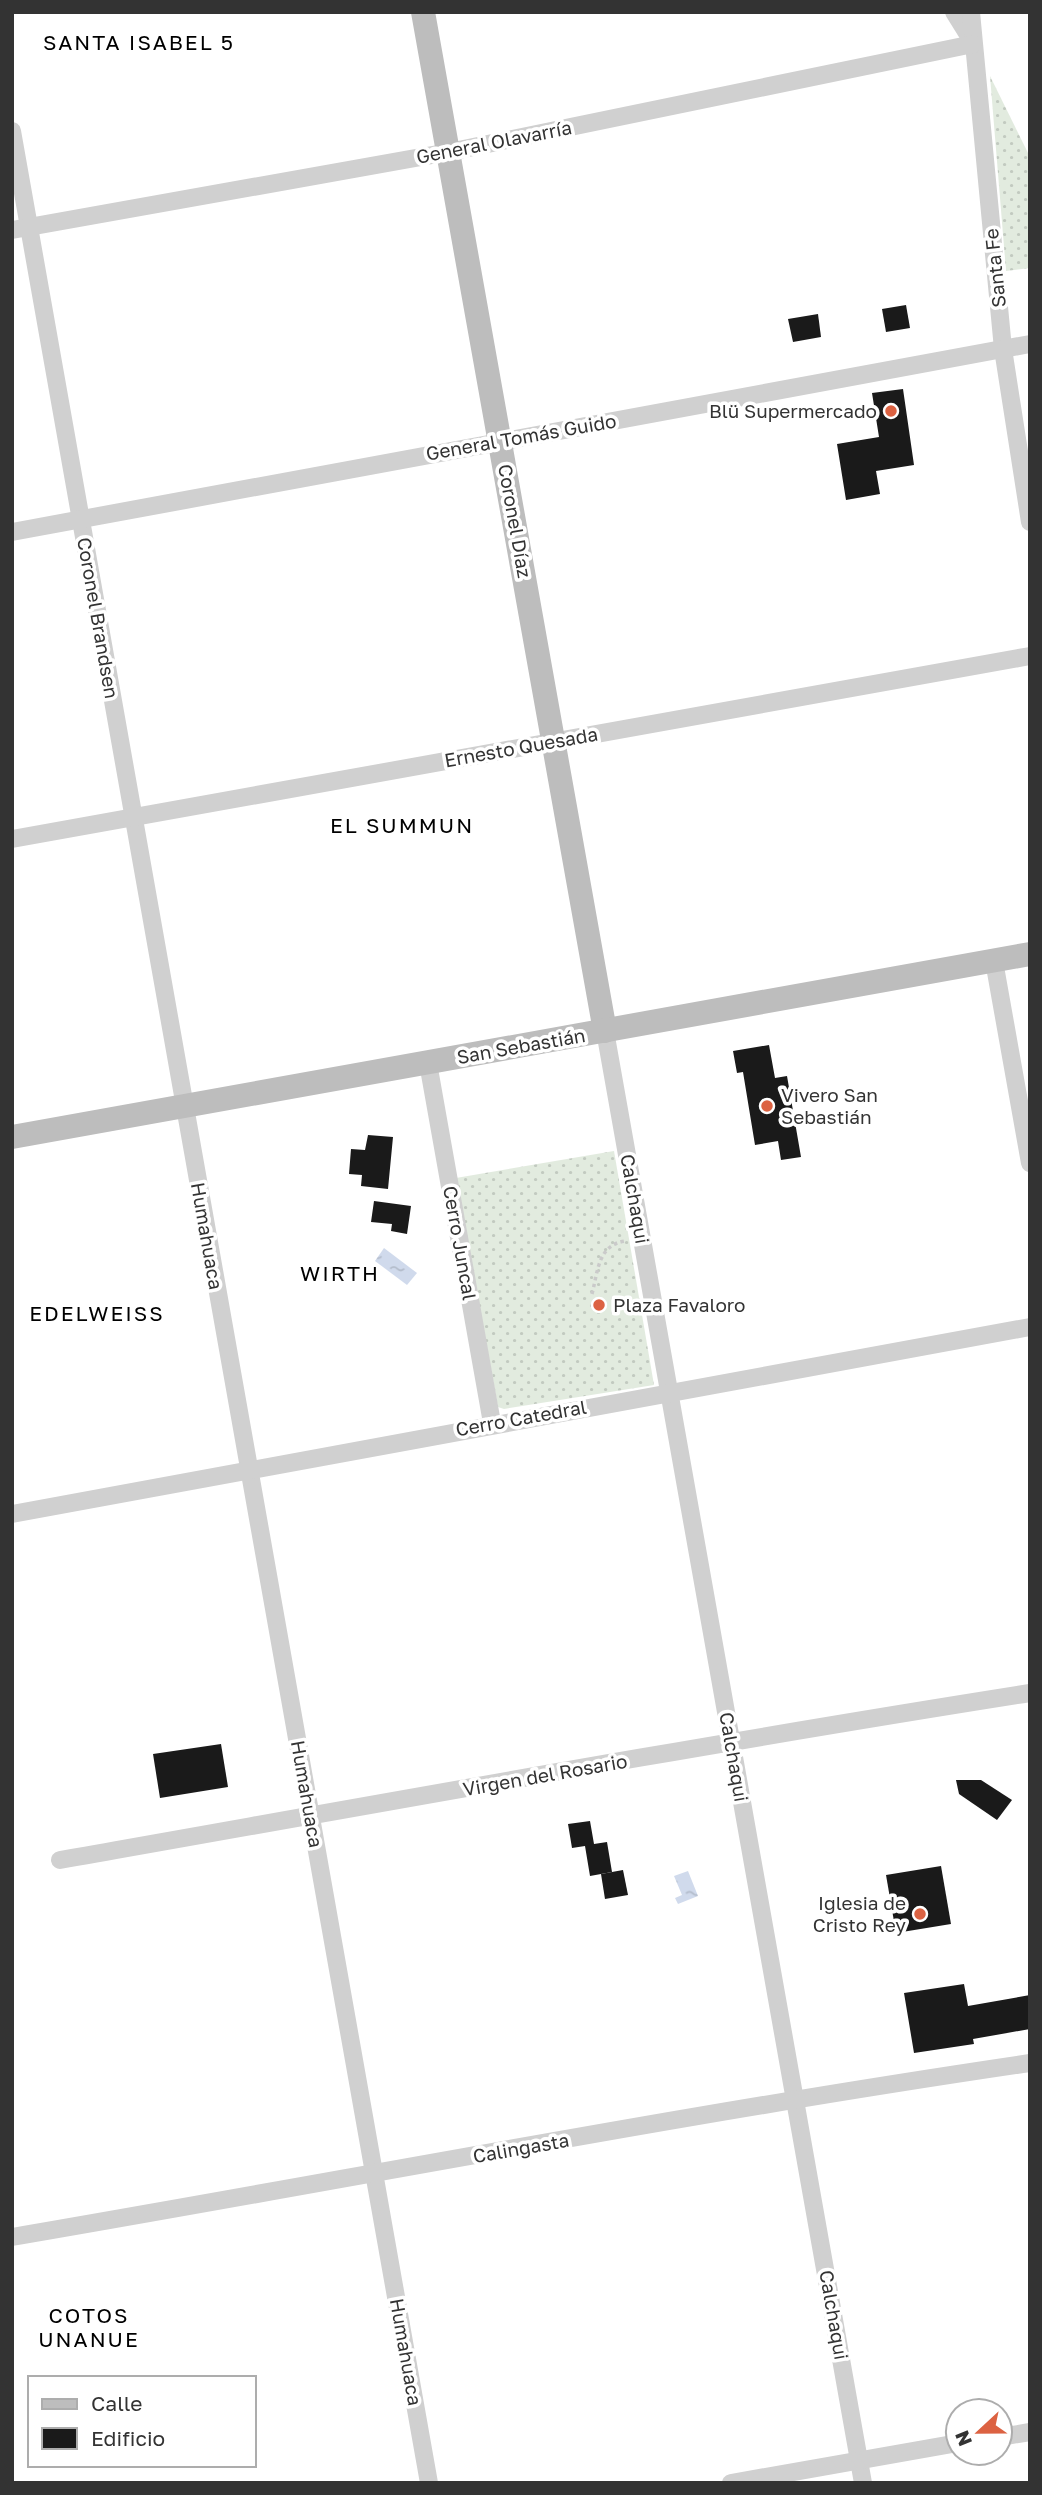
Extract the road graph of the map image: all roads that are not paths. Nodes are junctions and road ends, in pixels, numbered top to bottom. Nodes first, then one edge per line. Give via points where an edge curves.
1 (423, 12) edge
2 (954, 12) edge
3 (971, 12) edge
4 (974, 44) junction
5 (12, 131) edge
6 (449, 152) junction
7 (21, 229) edge
8 (1030, 344) edge
9 (1003, 349) junction
10 (500, 440) junction
11 (81, 519) junction
12 (1030, 522) edge
13 (12, 532) edge
14 (1030, 656) edge
15 (554, 741) junction
16 (134, 817) junction
17 (12, 839) edge
18 (1030, 954) edge
19 (995, 961) junction
20 (605, 1031) junction
21 (428, 1063) junction
22 (184, 1105) junction
23 (12, 1137) edge
24 (1030, 1163) edge
25 (1030, 1327) edge
26 (669, 1392) junction
27 (492, 1423) junction
28 (248, 1469) junction
29 (12, 1514) edge
30 (1030, 1693) edge
31 (730, 1740) junction
32 (310, 1816) junction
33 (60, 1860) dead end
34 (1030, 2063) edge
35 (797, 2098) junction
36 (374, 2175) junction
37 (12, 2237) edge
38 (944, 2445) edge
39 (859, 2459) junction
40 (429, 2483) edge
41 (731, 2483) edge
42 (863, 2483) edge

1 - 6 main road, Coronel Díaz
2 - 4 street
3 - 4 street, Santa Fe
4 - 6 street, General Olavarría
4 - 9 street, Santa Fe
5 - 7 street, Coronel Brandsen
6 - 7 street, General Olavarría
6 - 10 main road, Coronel Díaz
7 - 11 street, Coronel Brandsen
8 - 9 street, General Tomás Guido
9 - 10 street, General Tomás Guido
9 - 12 street, Santa Fe
10 - 11 street, General Tomás Guido
10 - 15 main road, Coronel Díaz
11 - 13 street, General Tomás Guido
11 - 16 street, Coronel Brandsen
14 - 15 street, Ernesto Quesada
15 - 16 street, Ernesto Quesada
15 - 20 main road, Coronel Díaz
16 - 17 street, Ernesto Quesada
16 - 22 street, Coronel Brandsen
18 - 19 main road, San Sebastián
19 - 20 main road, San Sebastián
19 - 24 street
20 - 21 main road, San Sebastián
20 - 26 street, Calchaqui
21 - 22 main road, San Sebastián
21 - 27 street, Cerro Juncal
22 - 23 main road, San Sebastián
22 - 28 street, Humahuaca
25 - 26 street, Cerro Catedral
26 - 27 street, Cerro Catedral
26 - 31 street, Calchaqui
27 - 28 street, Cerro Catedral
28 - 29 street, Cerro Catedral
28 - 32 street, Humahuaca
30 - 31 street, Virgen del Rosario
31 - 32 street, Virgen del Rosario
31 - 35 street, Calchaqui
32 - 33 street, Virgen del Rosario
32 - 36 street, Humahuaca
34 - 35 street, Calingasta
35 - 36 street, Calingasta
35 - 39 street, Calchaqui
36 - 37 street, Calingasta
36 - 40 street, Humahuaca
38 - 39 street
39 - 41 street
39 - 42 street, Calchaqui

